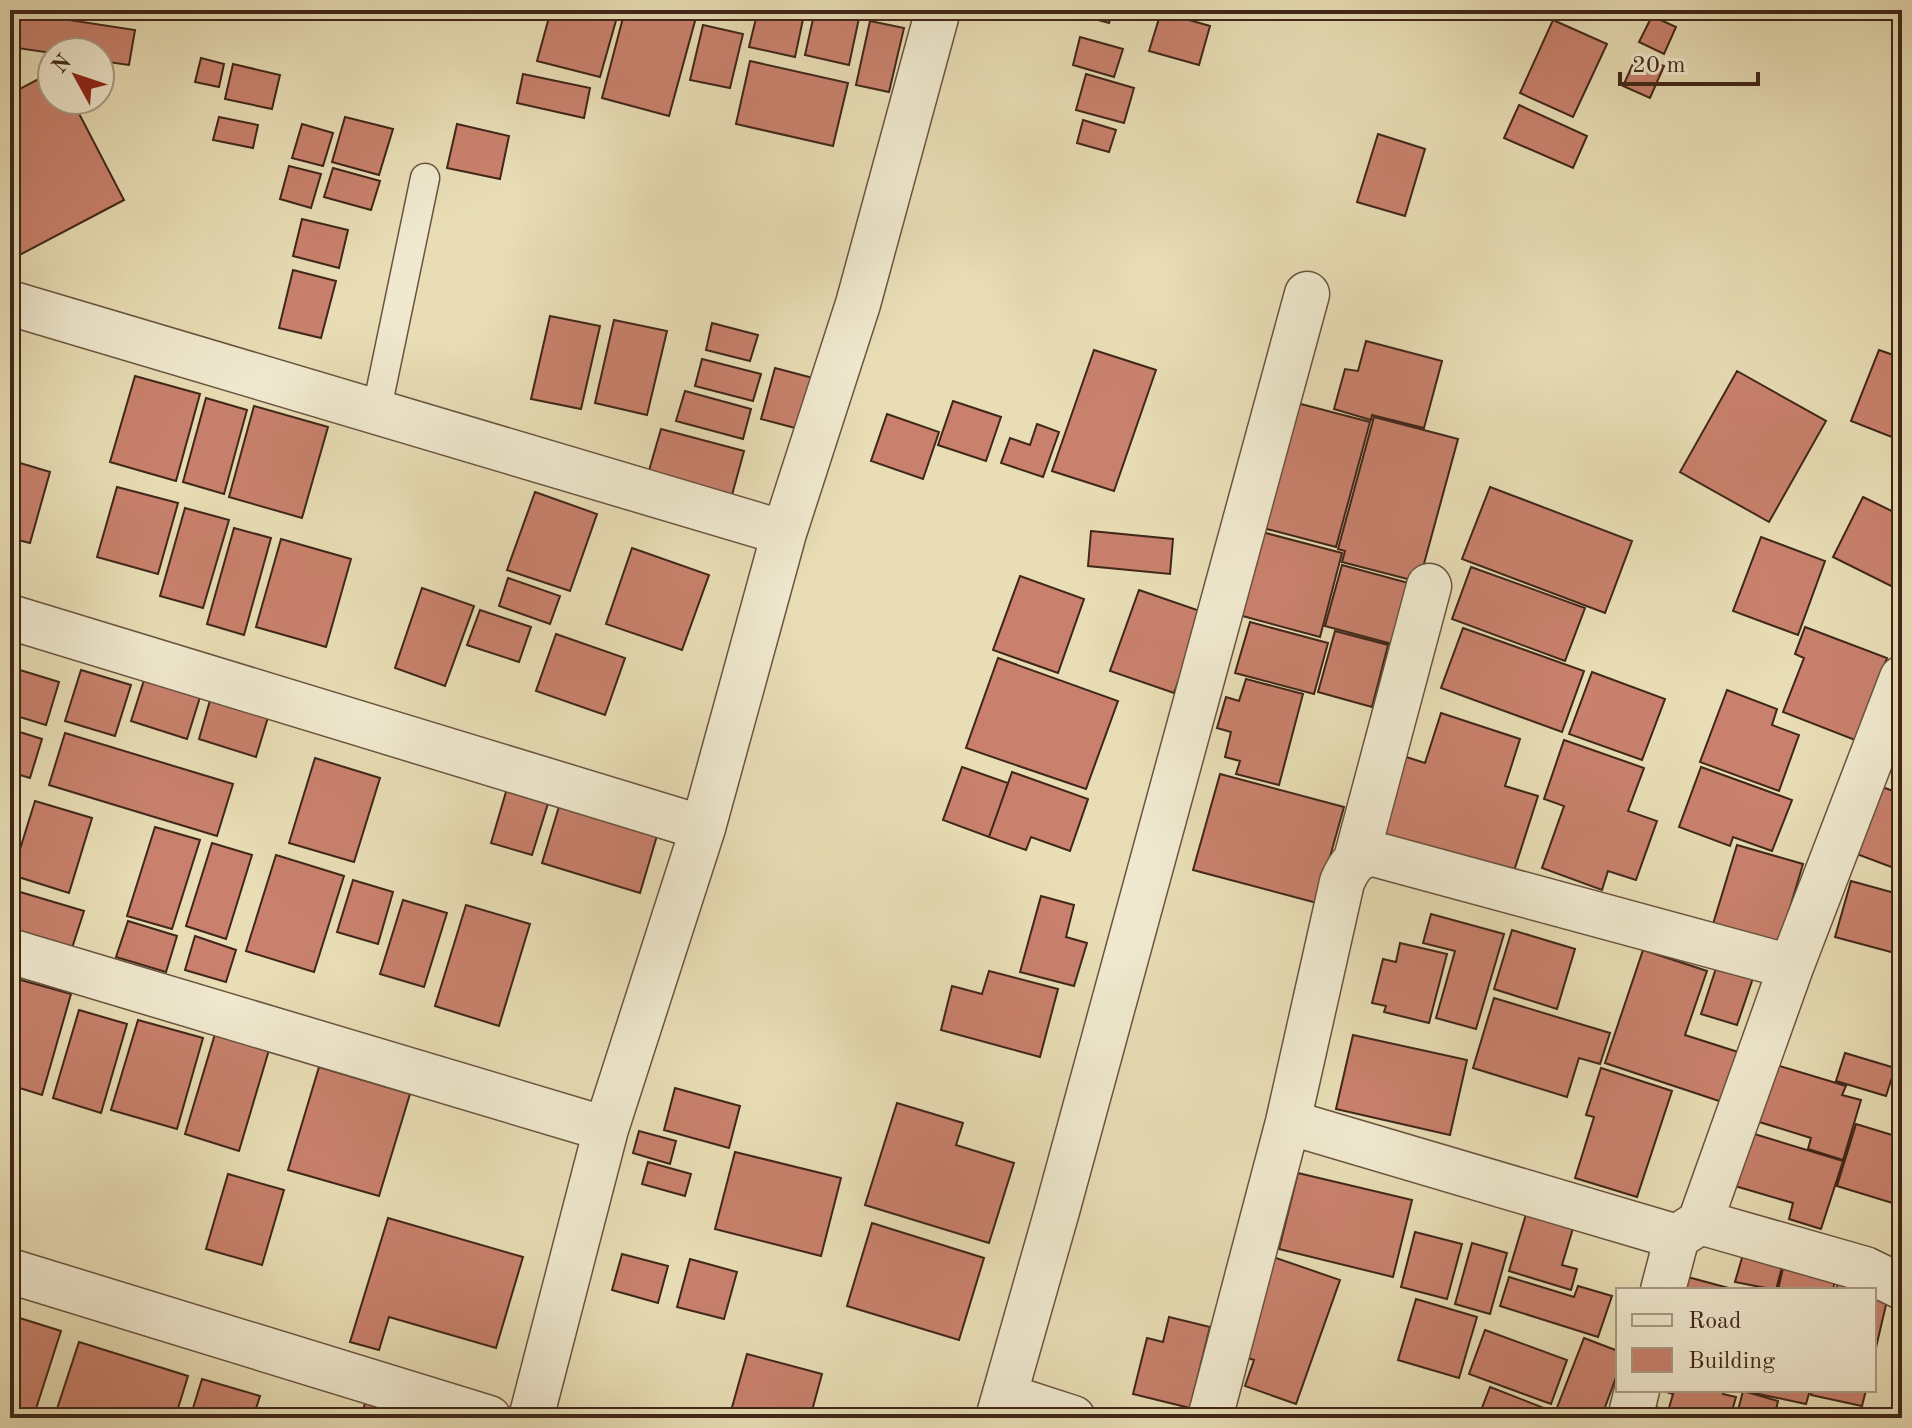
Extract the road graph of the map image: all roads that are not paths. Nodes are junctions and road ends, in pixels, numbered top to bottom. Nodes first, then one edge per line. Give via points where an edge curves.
1 (929, 12) edge
2 (425, 178) dead end
3 (1307, 294) dead end
4 (10, 303) edge
5 (376, 413) junction
6 (784, 533) junction
7 (1429, 586) dead end
8 (10, 617) edge
9 (1902, 678) edge
10 (703, 828) junction
11 (1356, 859) junction
12 (10, 951) edge
13 (1791, 967) junction
14 (1288, 1122) junction
15 (606, 1129) junction
16 (1688, 1230) junction
17 (10, 1271) edge
18 (1902, 1287) edge
19 (1664, 1288) edge
20 (1636, 1392) edge
21 (1001, 1407) edge
22 (1219, 1416) edge
23 (489, 1418) edge
24 (531, 1418) edge
25 (1073, 1418) edge
26 (1630, 1418) edge

1 - 6 street via 858,304
2 - 5 lane
3 - 21 street
4 - 5 street
5 - 6 street
6 - 10 street
7 - 11 street
8 - 10 street
9 - 13 street
10 - 15 street
11 - 13 street via 1374,854
11 - 14 street via 1342,882
12 - 15 street
13 - 16 street
14 - 16 street
14 - 22 street
15 - 24 street
16 - 18 street via 1865,1269
16 - 19 street
17 - 23 street
20 - 26 street
21 - 25 street

